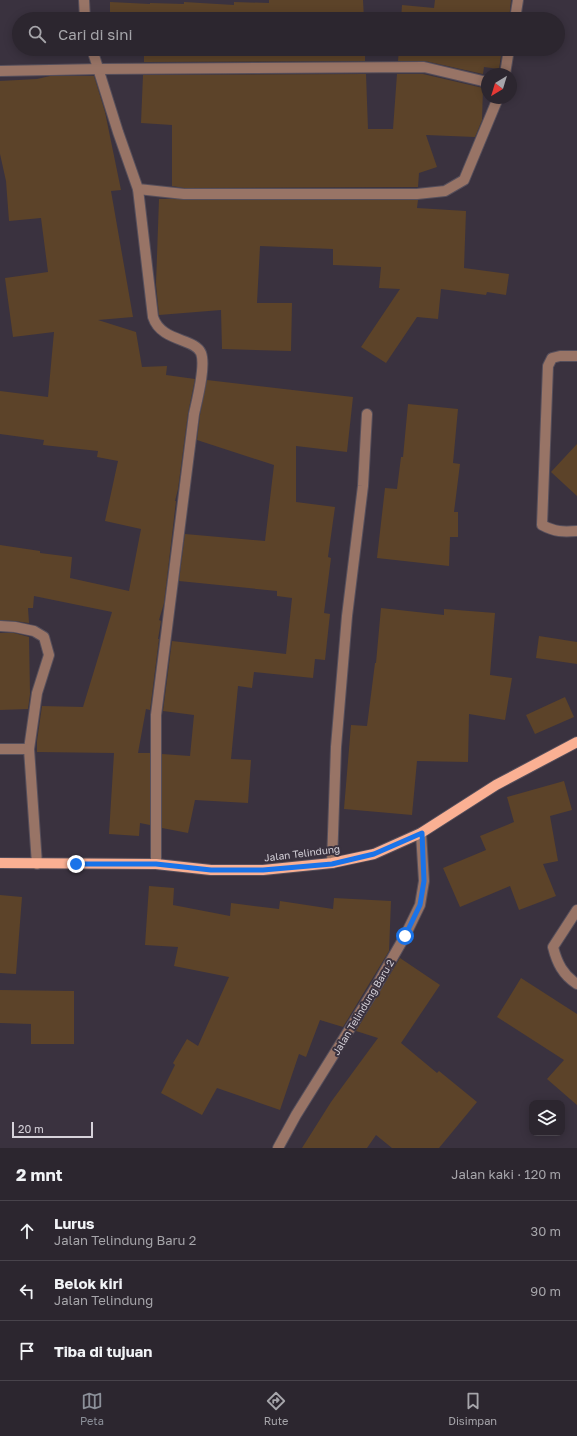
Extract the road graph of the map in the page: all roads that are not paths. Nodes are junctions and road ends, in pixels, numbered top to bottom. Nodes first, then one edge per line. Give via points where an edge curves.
1 (84, 0) edge
2 (518, 0) edge
3 (85, 12) edge
4 (516, 12) edge
5 (94, 56) edge
6 (508, 56) edge
7 (506, 68) edge
8 (99, 69) junction
9 (0, 71) edge
10 (481, 81) edge
11 (496, 104) edge
12 (138, 189) junction
13 (577, 356) edge
14 (367, 414) dead end
15 (577, 531) edge
16 (0, 626) edge
17 (577, 742) edge
18 (0, 749) edge
19 (28, 749) junction
20 (422, 833) junction
21 (0, 863) edge
22 (37, 864) junction
23 (156, 864) junction
24 (332, 864) junction
25 (577, 910) edge
26 (577, 984) edge
27 (278, 1148) edge

1 - 3 street
2 - 4 street
5 - 8 street
6 - 7 street
8 - 9 street
8 - 10 street via 424,67
8 - 12 street
11 - 12 street via 464,180 445,191 417,194 184,194
12 - 23 street via 153,317 162,331 201,353 202,370 194,414 156,715
13 - 15 street via 552,358 548,366 542,525 562,532
14 - 24 street via 363,486 347,616 336,747
16 - 19 street via 34,631 44,637 49,655 37,693
17 - 20 main road, Jalan Telindung via 496,785
18 - 19 street
19 - 22 street
20 - 24 main road, Jalan Telindung via 374,854
20 - 27 street, Jalan Telindung Baru 2 via 424,881 420,905 374,990
21 - 22 main road, Jalan Telindung
22 - 23 main road, Jalan Telindung
23 - 24 main road, Jalan Telindung via 211,870 263,870
25 - 26 street via 553,947 557,962

